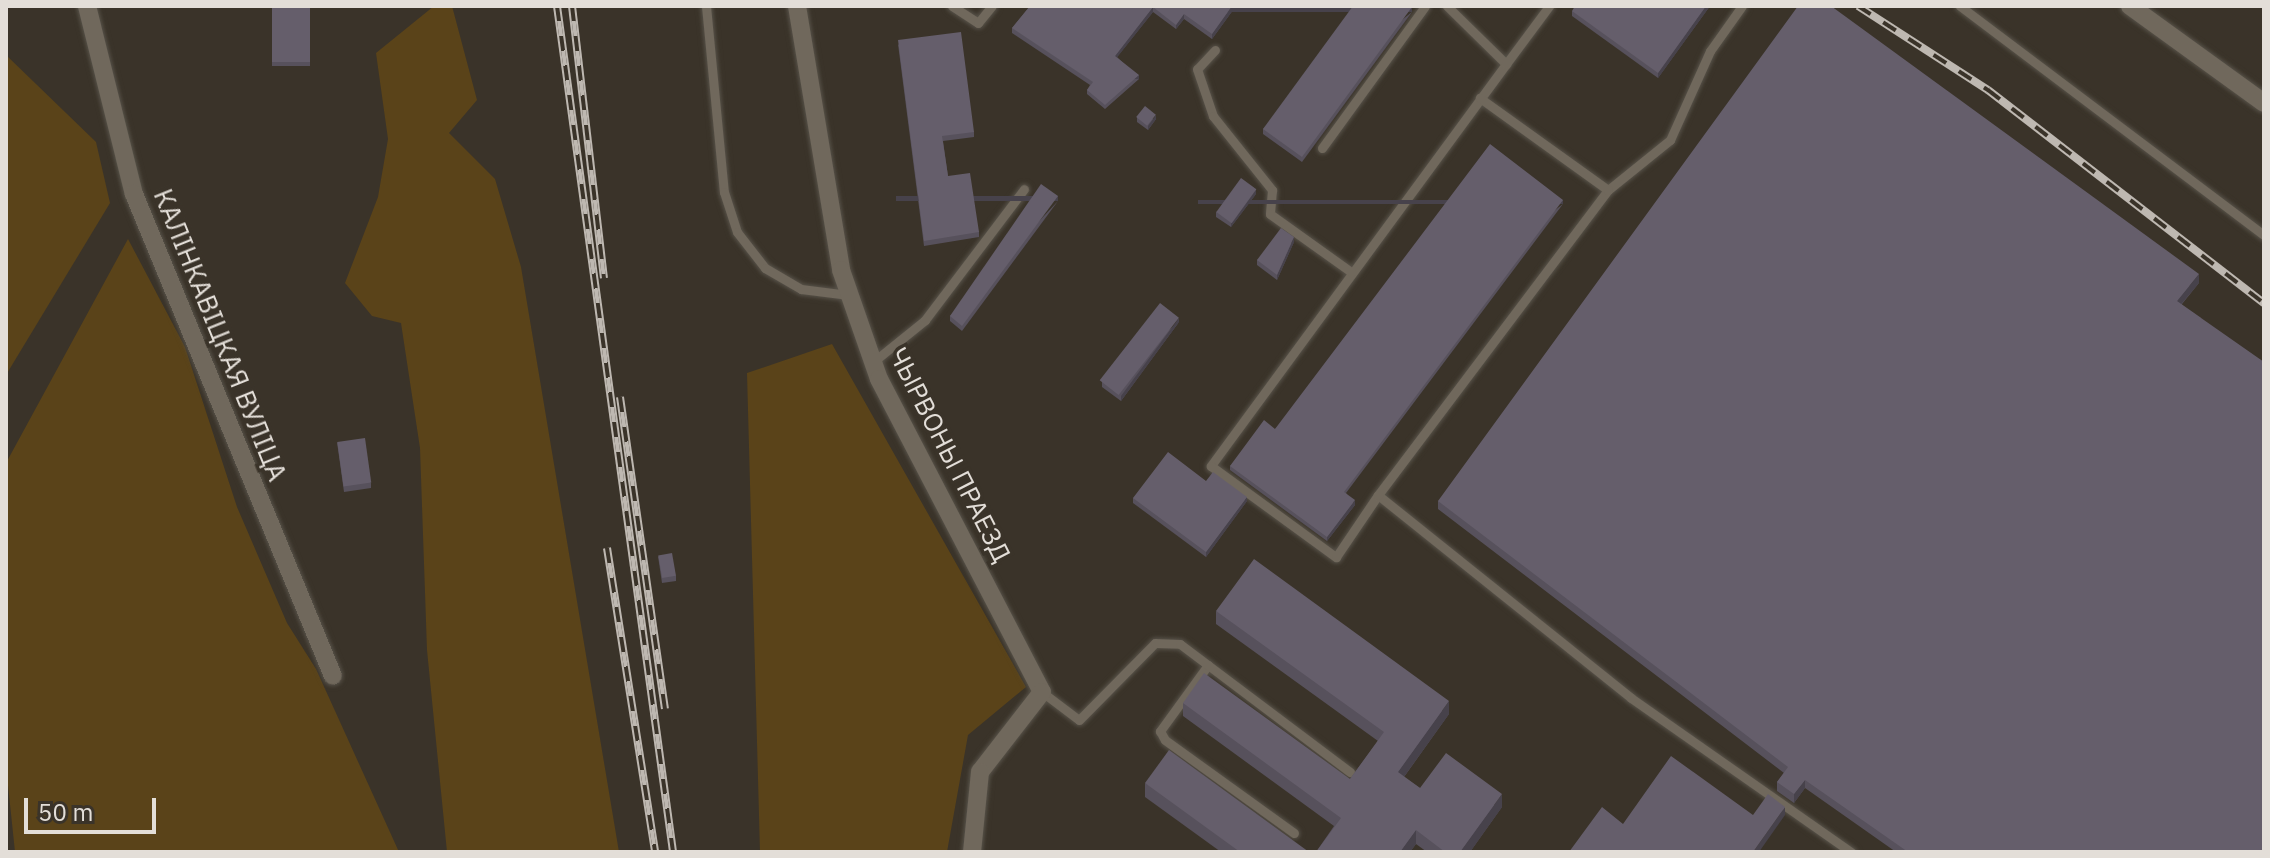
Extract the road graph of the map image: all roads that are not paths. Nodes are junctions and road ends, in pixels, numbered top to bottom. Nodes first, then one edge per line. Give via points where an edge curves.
1 (87, 6) edge
2 (706, 6) edge
3 (797, 6) edge
4 (952, 6) edge
5 (992, 6) edge
6 (1425, 6) edge
7 (1447, 6) edge
8 (1549, 6) edge
9 (1742, 6) edge
10 (1960, 6) edge
11 (2130, 6) edge
12 (1215, 50) dead end
13 (1506, 64) junction
14 (1480, 98) junction
15 (2264, 103) edge
16 (1322, 148) dead end
17 (1024, 189) dead end
18 (1608, 190) junction
19 (2264, 235) edge
20 (1351, 272) junction
21 (850, 295) junction
22 (873, 362) junction
23 (1378, 495) junction
24 (1208, 665) junction
25 (333, 676) dead end
26 (1042, 692) junction
27 (1350, 772) dead end
28 (1294, 833) dead end
29 (972, 852) edge
30 (1851, 852) edge

1 - 25 street, КАЛІНКАВІЦКАЯ ВУЛІЦА via 134,194
2 - 21 lane via 724,192 737,232 765,268 801,289
3 - 21 street, ЧЫРВОНЫ ПРАЕЗД
4 - 5 lane via 978,23
6 - 16 lane
7 - 13 lane
8 - 13 lane
9 - 18 lane via 1710,51 1670,140
10 - 19 lane
11 - 15 street
12 - 20 lane via 1197,69 1205,93 1213,116 1272,190 1270,214
13 - 14 lane
14 - 18 lane
14 - 20 lane
17 - 22 lane via 925,320
18 - 23 lane
20 - 23 lane via 1211,466 1336,557
21 - 22 street, ЧЫРВОНЫ ПРАЕЗД
22 - 26 street, ЧЫРВОНЫ ПРАЕЗД
23 - 30 lane via 1631,698
24 - 26 lane via 1180,644 1155,643 1079,720
24 - 27 lane
24 - 28 lane via 1160,731 1165,740
26 - 29 street via 980,772

